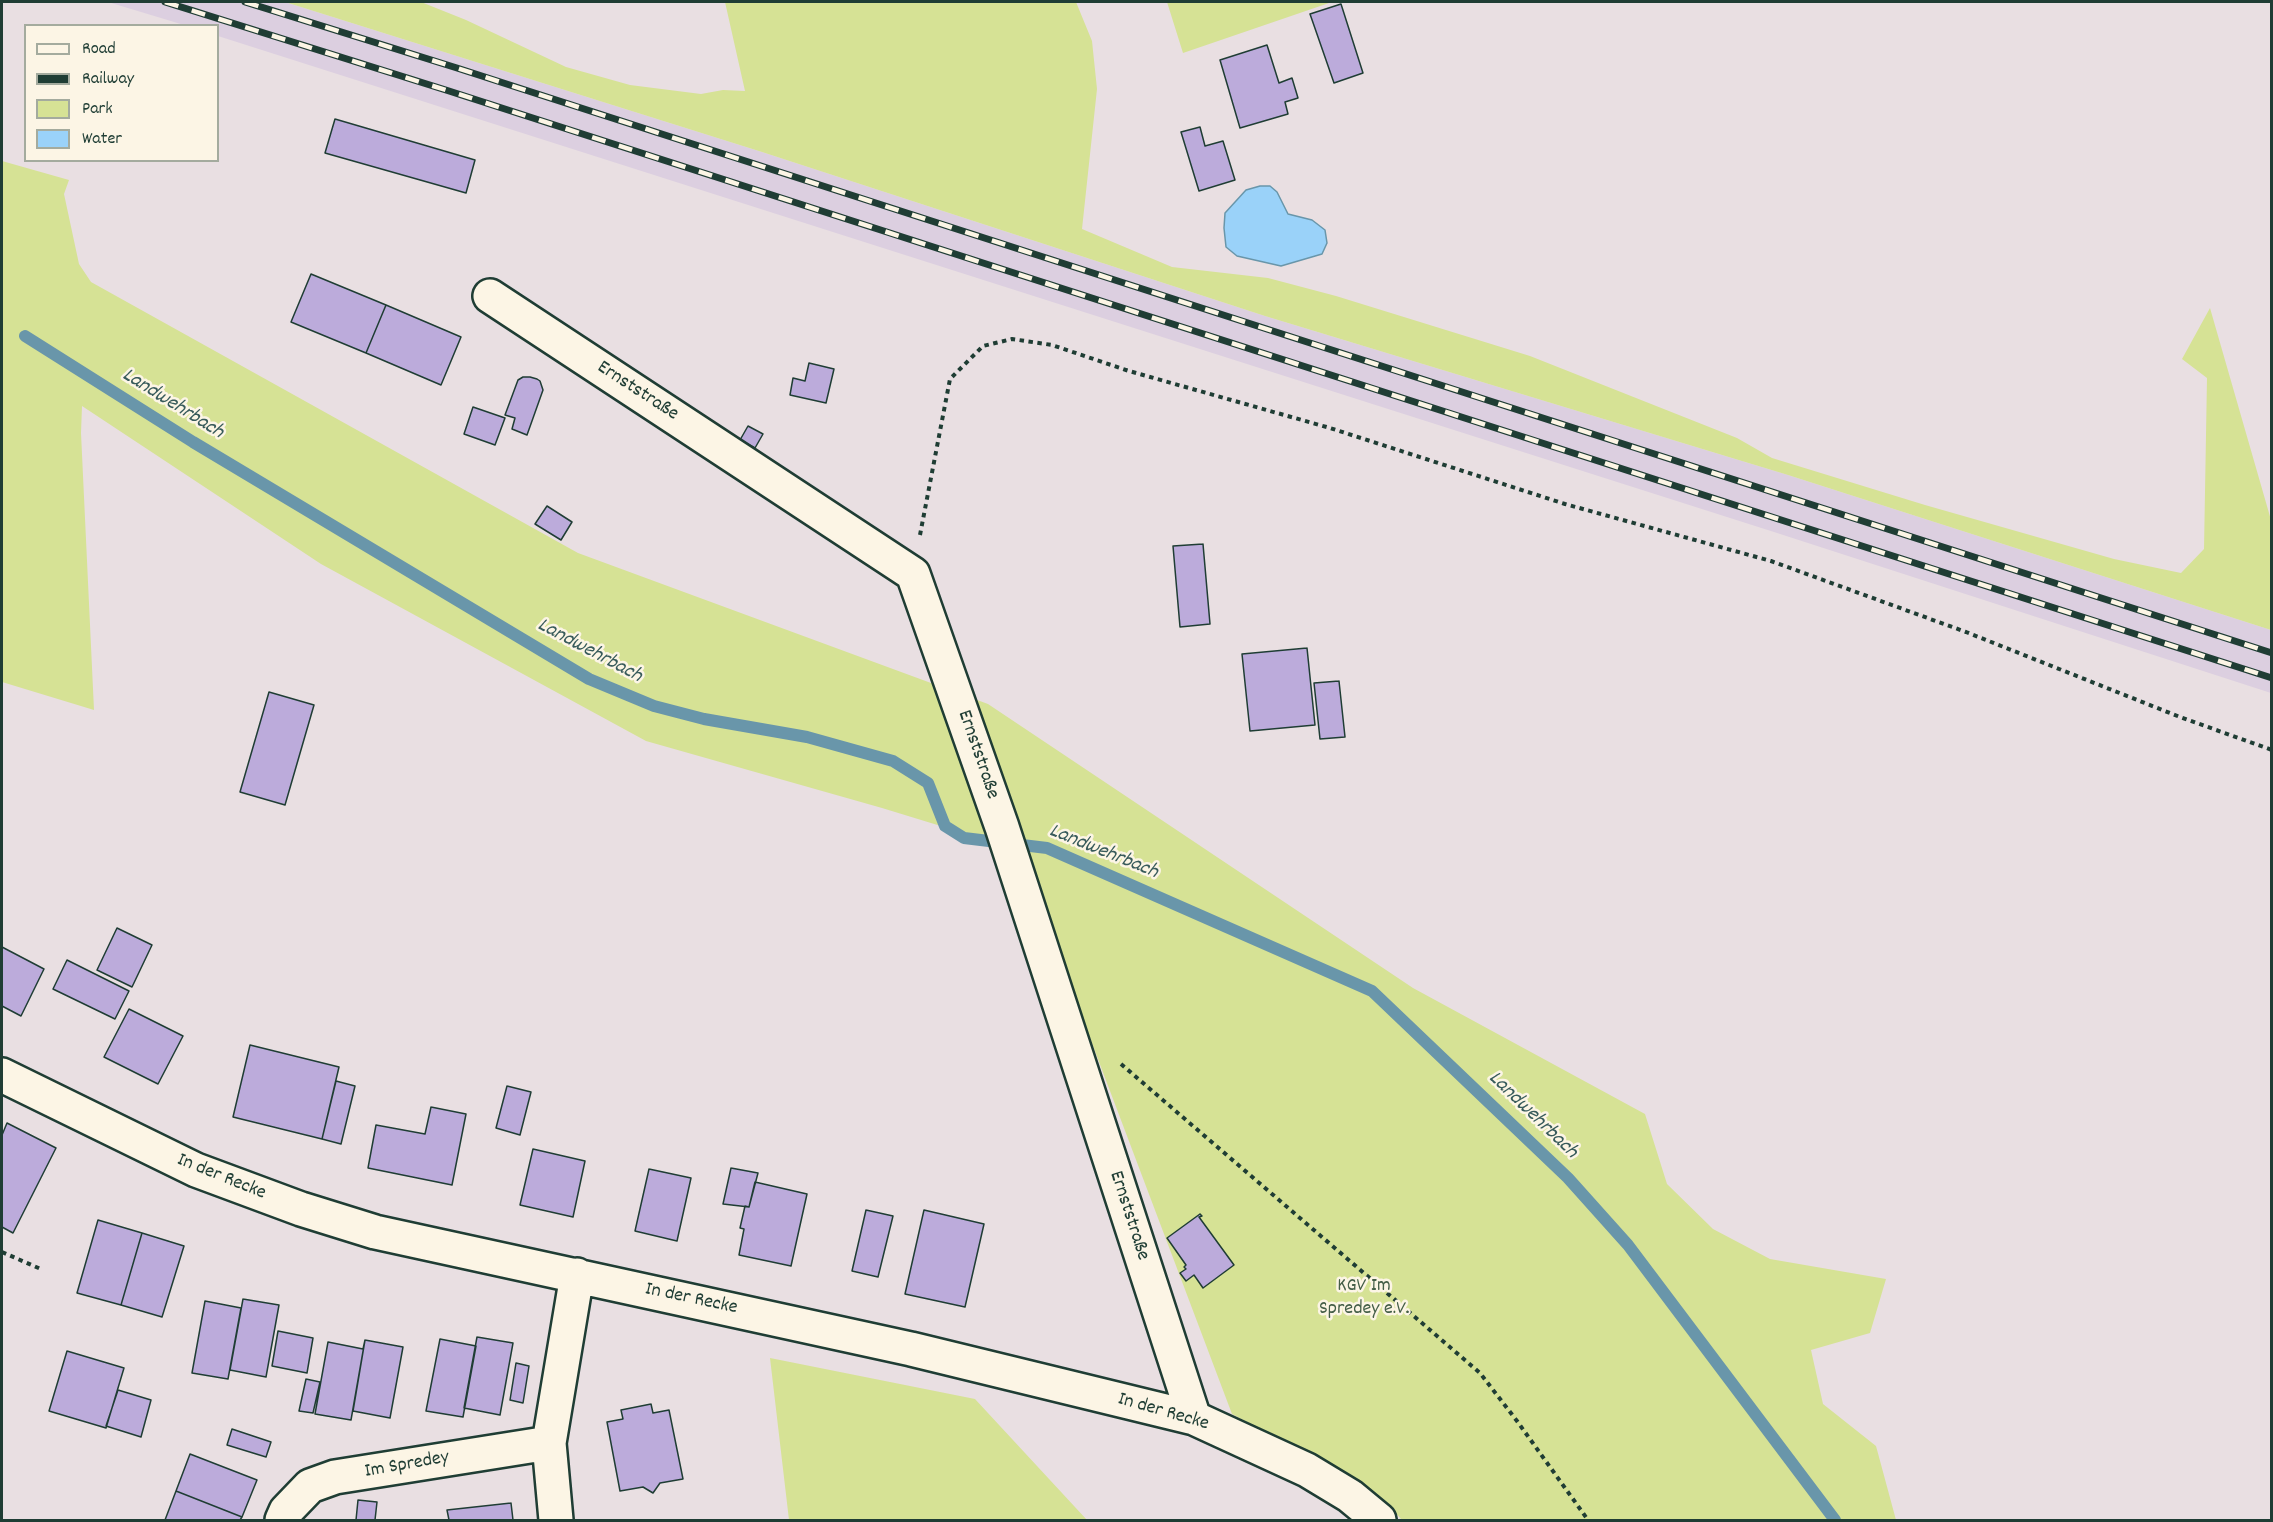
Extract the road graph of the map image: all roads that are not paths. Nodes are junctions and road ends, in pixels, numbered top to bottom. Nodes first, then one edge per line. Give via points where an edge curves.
1 (489, 296) dead end
2 (2, 1075) edge
3 (577, 1275) junction
4 (1194, 1418) junction
5 (549, 1443) junction
6 (282, 1521) edge
7 (556, 1521) edge
8 (1378, 1521) edge

1 - 4 street, Ernststraße via 913,574 1002,827
2 - 3 street, In der Recke via 196,1170 300,1209 375,1232
3 - 4 street, In der Recke via 911,1349
3 - 5 street
4 - 8 street, In der Recke via 1307,1470 1350,1496
5 - 6 street, Im Spredey via 335,1477 310,1486 286,1511
5 - 7 street

